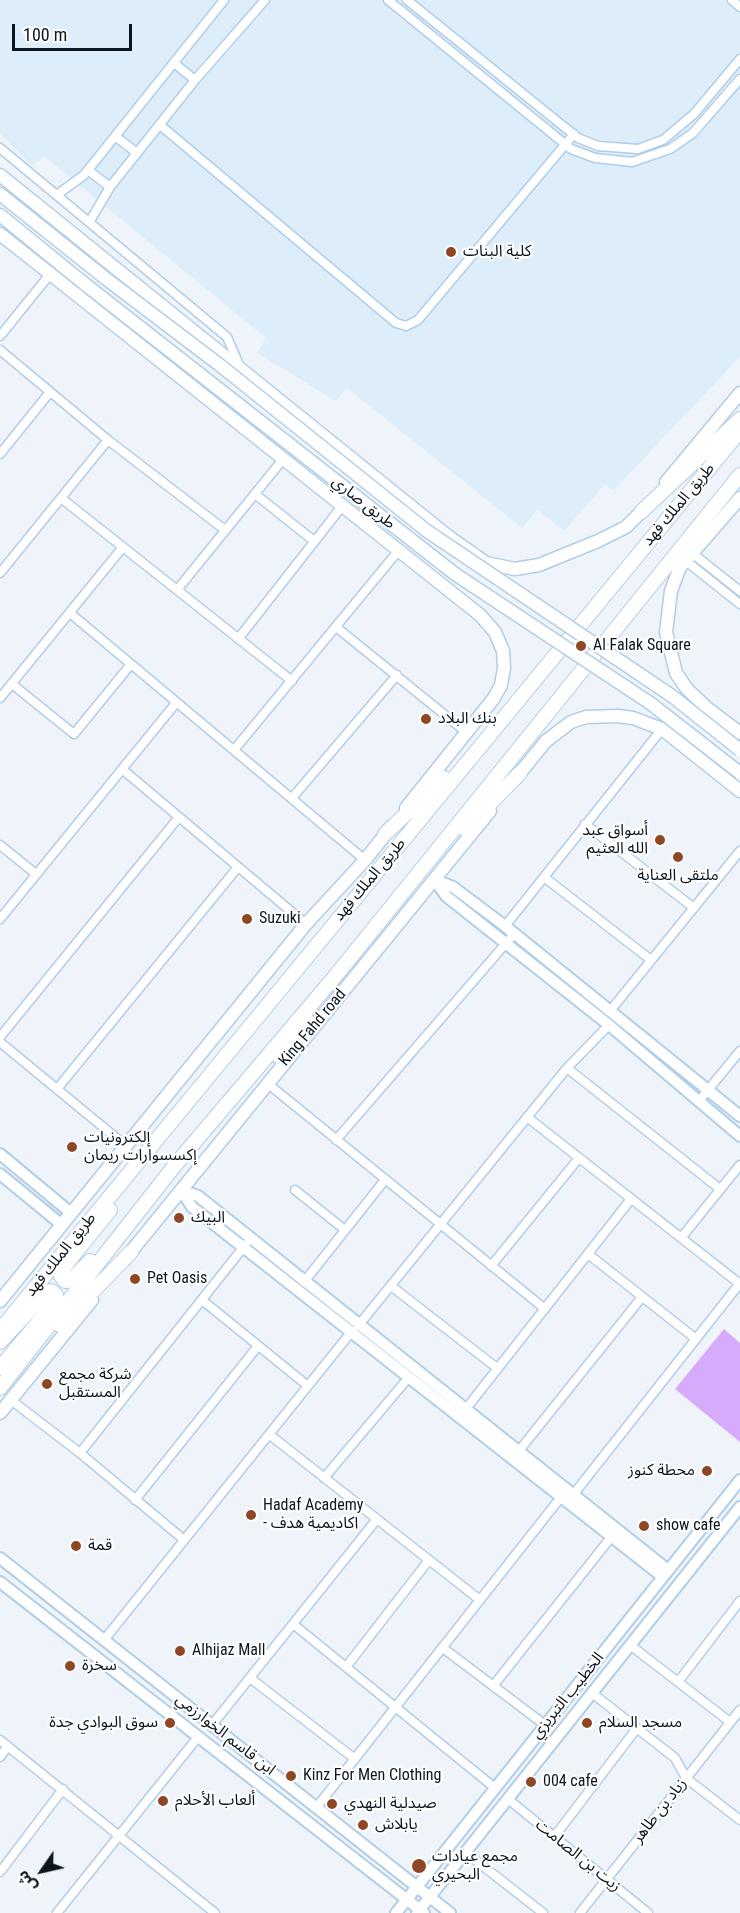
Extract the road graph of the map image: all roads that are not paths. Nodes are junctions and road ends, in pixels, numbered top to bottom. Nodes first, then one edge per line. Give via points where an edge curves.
1 (224, 0) edge
2 (265, 0) edge
3 (388, 0) edge
4 (407, 0) edge
5 (732, 0) edge
6 (740, 7) edge
7 (452, 35) junction
8 (444, 45) junction
9 (740, 59) edge
10 (174, 63) junction
11 (740, 79) edge
12 (195, 80) junction
13 (160, 125) junction
14 (574, 134) junction
15 (116, 136) junction
16 (566, 144) junction
17 (0, 148) edge
18 (137, 153) junction
19 (88, 170) junction
20 (0, 175) edge
21 (110, 187) junction
22 (0, 194) edge
23 (58, 194) junction
24 (0, 215) edge
25 (90, 220) junction
26 (0, 224) edge
27 (0, 234) edge
28 (51, 273) junction
29 (86, 285) junction
30 (0, 336) edge
31 (0, 350) edge
32 (240, 368) junction
33 (50, 392) junction
34 (740, 393) edge
35 (740, 419) edge
36 (740, 431) edge
37 (108, 440) junction
38 (0, 454) edge
39 (284, 458) junction
40 (740, 475) edge
41 (255, 494) junction
42 (61, 498) junction
43 (740, 498) edge
44 (343, 505) junction
45 (641, 512) junction
46 (225, 530) junction
47 (314, 541) junction
48 (123, 547) junction
49 (399, 550) junction
50 (686, 560) junction
51 (4, 561) edge
52 (0, 573) edge
53 (177, 590) junction
54 (740, 591) edge
55 (740, 604) edge
56 (69, 613) junction
57 (336, 627) junction
58 (238, 639) junction
59 (131, 664) junction
60 (397, 675) junction
61 (292, 681) junction
62 (12, 684) junction
63 (0, 698) edge
64 (176, 703) junction
65 (662, 729) junction
66 (466, 732) junction
67 (491, 733) junction
68 (740, 733) edge
69 (234, 750) junction
70 (740, 750) edge
71 (122, 769) junction
72 (520, 773) junction
73 (740, 773) edge
74 (740, 791) edge
75 (292, 798) junction
76 (179, 817) junction
77 (585, 824) junction
78 (385, 834) junction
79 (0, 845) edge
80 (740, 851) edge
81 (365, 860) junction
82 (238, 867) junction
83 (36, 874) junction
84 (544, 877) junction
85 (435, 880) junction
86 (412, 882) junction
87 (694, 908) junction
88 (0, 919) edge
89 (306, 924) junction
90 (505, 926) junction
91 (514, 934) junction
92 (505, 943) junction
93 (651, 960) junction
94 (337, 974) junction
95 (610, 1011) junction
96 (609, 1025) junction
97 (0, 1040) edge
98 (740, 1052) edge
99 (567, 1068) junction
100 (267, 1083) junction
101 (57, 1089) junction
102 (708, 1090) junction
103 (189, 1098) junction
104 (699, 1101) junction
105 (740, 1116) edge
106 (527, 1117) junction
107 (226, 1135) junction
108 (740, 1136) edge
109 (336, 1140) junction
110 (126, 1146) junction
111 (0, 1154) edge
112 (579, 1158) junction
113 (176, 1164) junction
114 (740, 1165) edge
115 (0, 1174) edge
116 (384, 1181) junction
117 (720, 1189) junction
118 (181, 1190) junction
119 (295, 1190) dead end
120 (631, 1199) junction
121 (72, 1214) junction
122 (62, 1225) junction
123 (440, 1225) junction
124 (345, 1230) junction
125 (681, 1238) junction
126 (247, 1243) junction
127 (131, 1252) junction
128 (588, 1254) junction
129 (491, 1266) junction
130 (304, 1282) junction
131 (740, 1283) edge
132 (391, 1286) junction
133 (642, 1297) junction
134 (202, 1300) junction
135 (0, 1302) edge
136 (545, 1309) junction
137 (355, 1329) junction
138 (0, 1330) edge
139 (696, 1339) junction
140 (0, 1342) edge
141 (258, 1346) junction
142 (0, 1368) edge
143 (497, 1368) junction
144 (409, 1377) junction
145 (2, 1385) edge
146 (308, 1386) junction
147 (11, 1400) junction
148 (465, 1410) junction
149 (0, 1413) edge
150 (270, 1435) junction
151 (518, 1452) junction
152 (80, 1453) junction
153 (324, 1478) junction
154 (740, 1480) edge
155 (573, 1495) junction
156 (561, 1497) junction
157 (135, 1500) junction
158 (740, 1507) edge
159 (377, 1519) junction
160 (612, 1536) junction
161 (183, 1539) junction
162 (0, 1558) edge
163 (429, 1560) junction
164 (666, 1573) junction
165 (0, 1582) edge
166 (480, 1600) junction
167 (740, 1601) edge
168 (293, 1624) junction
169 (104, 1640) junction
170 (630, 1645) junction
171 (443, 1648) junction
172 (346, 1667) junction
173 (250, 1678) junction
174 (678, 1682) junction
175 (159, 1683) junction
176 (493, 1686) junction
177 (592, 1693) junction
178 (148, 1698) junction
179 (396, 1707) junction
180 (740, 1710) edge
181 (730, 1722) junction
182 (212, 1725) junction
183 (545, 1725) junction
184 (637, 1728) junction
185 (198, 1737) junction
186 (0, 1740) edge
187 (8, 1746) junction
188 (0, 1757) edge
189 (355, 1759) junction
190 (686, 1778) junction
191 (495, 1788) junction
192 (63, 1789) junction
193 (508, 1799) junction
194 (316, 1808) junction
195 (740, 1820) edge
196 (119, 1834) junction
197 (554, 1837) junction
198 (465, 1852) junction
199 (0, 1872) edge
200 (606, 1879) junction
201 (417, 1887) junction
202 (430, 1897) junction
203 (407, 1899) junction
204 (420, 1912) edge
205 (57, 1913) edge
206 (215, 1913) edge
207 (396, 1913) edge
208 (450, 1913) edge
209 (543, 1913) edge
210 (580, 1913) edge
211 (648, 1913) edge

1 - 10 street
2 - 12 street
3 - 8 street
4 - 7 street
5 - 6 street
7 - 8 street
7 - 14 street
8 - 16 street
9 - 14 street via 694,114 663,140 638,149 615,149 598,146
10 - 12 street
10 - 15 street
11 - 16 street via 693,133 659,154 632,162 616,161 595,158
12 - 13 street
13 - 16 street via 396,323 406,326 418,320
13 - 18 street
14 - 16 street
15 - 18 street
15 - 19 street
17 - 23 street
18 - 21 street
19 - 21 street
19 - 23 street
20 - 32 main road
21 - 25 street
22 - 70 main road, طريق صاري, bridge via 427,531 672,696
23 - 25 street
24 - 29 main road, طريق صاري
25 - 32 street via 227,337
26 - 29 main road
27 - 28 main road, طريق الملك فهد
28 - 30 street
28 - 39 main road, طريق الملك فهد
29 - 73 main road, طريق صاري, bridge via 454,574 650,703
31 - 33 street
32 - 45 main road via 449,537 486,562 515,569 539,565 608,536
33 - 37 street
33 - 38 street
34 - 45 main road
35 - 45 highway
36 - 67 highway, طريق الملك فهد
37 - 42 street
37 - 46 street
39 - 41 street
39 - 44 main road, طريق الملك فهد
40 - 86 highway, طريق الملك فهد
41 - 46 street
41 - 47 street
42 - 48 street
42 - 51 street
43 - 50 main road
44 - 47 street
44 - 49 main road, طريق الملك فهد
46 - 53 street
47 - 58 street
48 - 53 street
48 - 56 street
49 - 57 street
49 - 66 main road, طريق الملك فهد via 480,615 495,632 503,651 501,685
50 - 54 street
50 - 55 street
50 - 68 main road via 671,591 666,632 674,665 687,689
51 - 52 street
53 - 58 street
56 - 59 street
56 - 62 street
57 - 60 street
57 - 61 street
58 - 61 street
59 - 62 street via 74,734
59 - 64 street
60 - 66 street
60 - 75 street
61 - 69 street
62 - 63 street
64 - 69 street
64 - 71 street
65 - 72 main road, King Fahd road via 625,717 586,717 558,730
65 - 74 main road
65 - 77 street
66 - 78 main road, طريق الملك فهد
67 - 78 highway
67 - 103 highway, طريق الملك فهد
69 - 75 street
71 - 76 street
71 - 83 street
72 - 85 main road, King Fahd road
72 - 86 highway
75 - 81 street
76 - 82 street
76 - 97 street
77 - 84 street
77 - 87 street
78 - 81 main road, طريق الملك فهد
79 - 83 street
80 - 87 street
81 - 89 main road, طريق الملك فهد
82 - 89 street
82 - 101 street
83 - 88 street
84 - 90 street
84 - 93 street
85 - 90 street via 453,886
85 - 92 street via 446,896
85 - 100 main road, King Fahd road
86 - 94 highway, طريق الملك فهد
87 - 93 street
89 - 110 main road, طريق الملك فهد
90 - 91 street
91 - 92 street
91 - 95 street
92 - 96 street
92 - 109 street
93 - 95 street
94 - 107 main road, طريق الملك فهد
94 - 113 highway, طريق الملك فهد
95 - 102 street
96 - 99 street
96 - 104 street
97 - 101 street
98 - 102 street
99 - 106 street
99 - 117 street
100 - 107 main road, King Fahd road
100 - 109 street
101 - 110 street
102 - 104 street
102 - 105 street
103 - 113 highway via 165,1136 63,1268 61,1276 65,1281 77,1275 151,1187
103 - 138 highway, طريق الملك فهد
104 - 108 street
106 - 112 street
106 - 123 street
107 - 118 main road, King Fahd road
109 - 116 street
110 - 121 main road, طريق الملك فهد
111 - 121 street
112 - 120 street
112 - 129 street
113 - 145 highway, طريق الملك فهد
114 - 117 street
115 - 122 street
116 - 123 street
116 - 124 street
117 - 125 street
118 - 126 street via 198,1196
118 - 127 main road, King Fahd road
119 - 124 street
120 - 125 street
120 - 128 street
121 - 122 main road, طريق الملك فهد
122 - 135 main road, طريق الملك فهد
123 - 129 street
123 - 132 street
124 - 130 street
125 - 131 street
126 - 130 street
126 - 134 street
126 - 137 street
127 - 145 highway
127 - 147 main road, King Fahd road
128 - 133 street
128 - 136 street
129 - 136 street
130 - 137 street
131 - 139 street
132 - 137 street
132 - 143 street
133 - 139 street
133 - 151 street
134 - 141 street
134 - 152 street
136 - 143 street
137 - 144 street
137 - 146 street
137 - 148 street
139 - 155 street
140 - 142 highway via 46,1292 56,1295
141 - 146 street
141 - 157 street
143 - 148 street
144 - 153 street
144 - 156 street
146 - 150 street
147 - 149 main road, King Fahd road
147 - 152 street
148 - 151 street
150 - 153 street
150 - 161 street
151 - 155 street
152 - 157 street
153 - 159 street
154 - 164 street, الخطيب التبريزي
155 - 164 street
156 - 160 street
156 - 166 street
157 - 161 street
158 - 170 street, الخطيب التبريزي
159 - 163 street
159 - 168 street
160 - 164 street
160 - 176 street
161 - 169 street
162 - 169 street, ابن قاسم الخوارزمي
163 - 166 street
163 - 172 street
164 - 183 street, الخطيب التبريزي
165 - 178 street, ابن قاسم الخوارزمي
166 - 171 street
167 - 174 street
168 - 172 street
168 - 173 street
169 - 175 street, ابن قاسم الخوارزمي
170 - 174 street
170 - 177 street, الخطيب التبريزي
171 - 176 street
171 - 179 street
172 - 179 street
173 - 182 street
173 - 189 street
174 - 181 street
175 - 178 street
175 - 182 street, ابن قاسم الخوارزمي
176 - 183 street
177 - 184 street
177 - 193 street, الخطيب التبريزي
178 - 185 street, ابن قاسم الخوارزمي
179 - 189 street
179 - 191 street
180 - 181 street, زياد بن طاهر
181 - 190 street, زياد بن طاهر
182 - 194 street, ابن قاسم الخوارزمي
183 - 191 street, الخطيب التبريزي
184 - 190 street via 675,1758
184 - 197 street
185 - 196 street
185 - 203 street, ابن قاسم الخوارزمي
186 - 187 street
187 - 188 street
187 - 192 street
189 - 194 street
190 - 195 street
190 - 200 street, زياد بن طاهر
191 - 201 street, الخطيب التبريزي
192 - 196 street
192 - 199 street
193 - 197 street, زيت بن الصامت
193 - 198 street, الخطيب التبريزي
194 - 201 street, ابن قاسم الخوارزمي
196 - 205 street
196 - 206 street
197 - 200 street, زيت بن الصامت
198 - 202 street, الخطيب التبريزي
198 - 209 street
200 - 210 street, زياد بن طاهر
200 - 211 street, زيت بن الصامت
201 - 202 street, ابن قاسم الخوارزمي
201 - 203 street, الخطيب التبريزي
202 - 204 street, الخطيب التبريزي
202 - 208 street, ابن قاسم الخوارزمي
203 - 204 street, ابن قاسم الخوارزمي
203 - 207 street, الخطيب التبريزي

